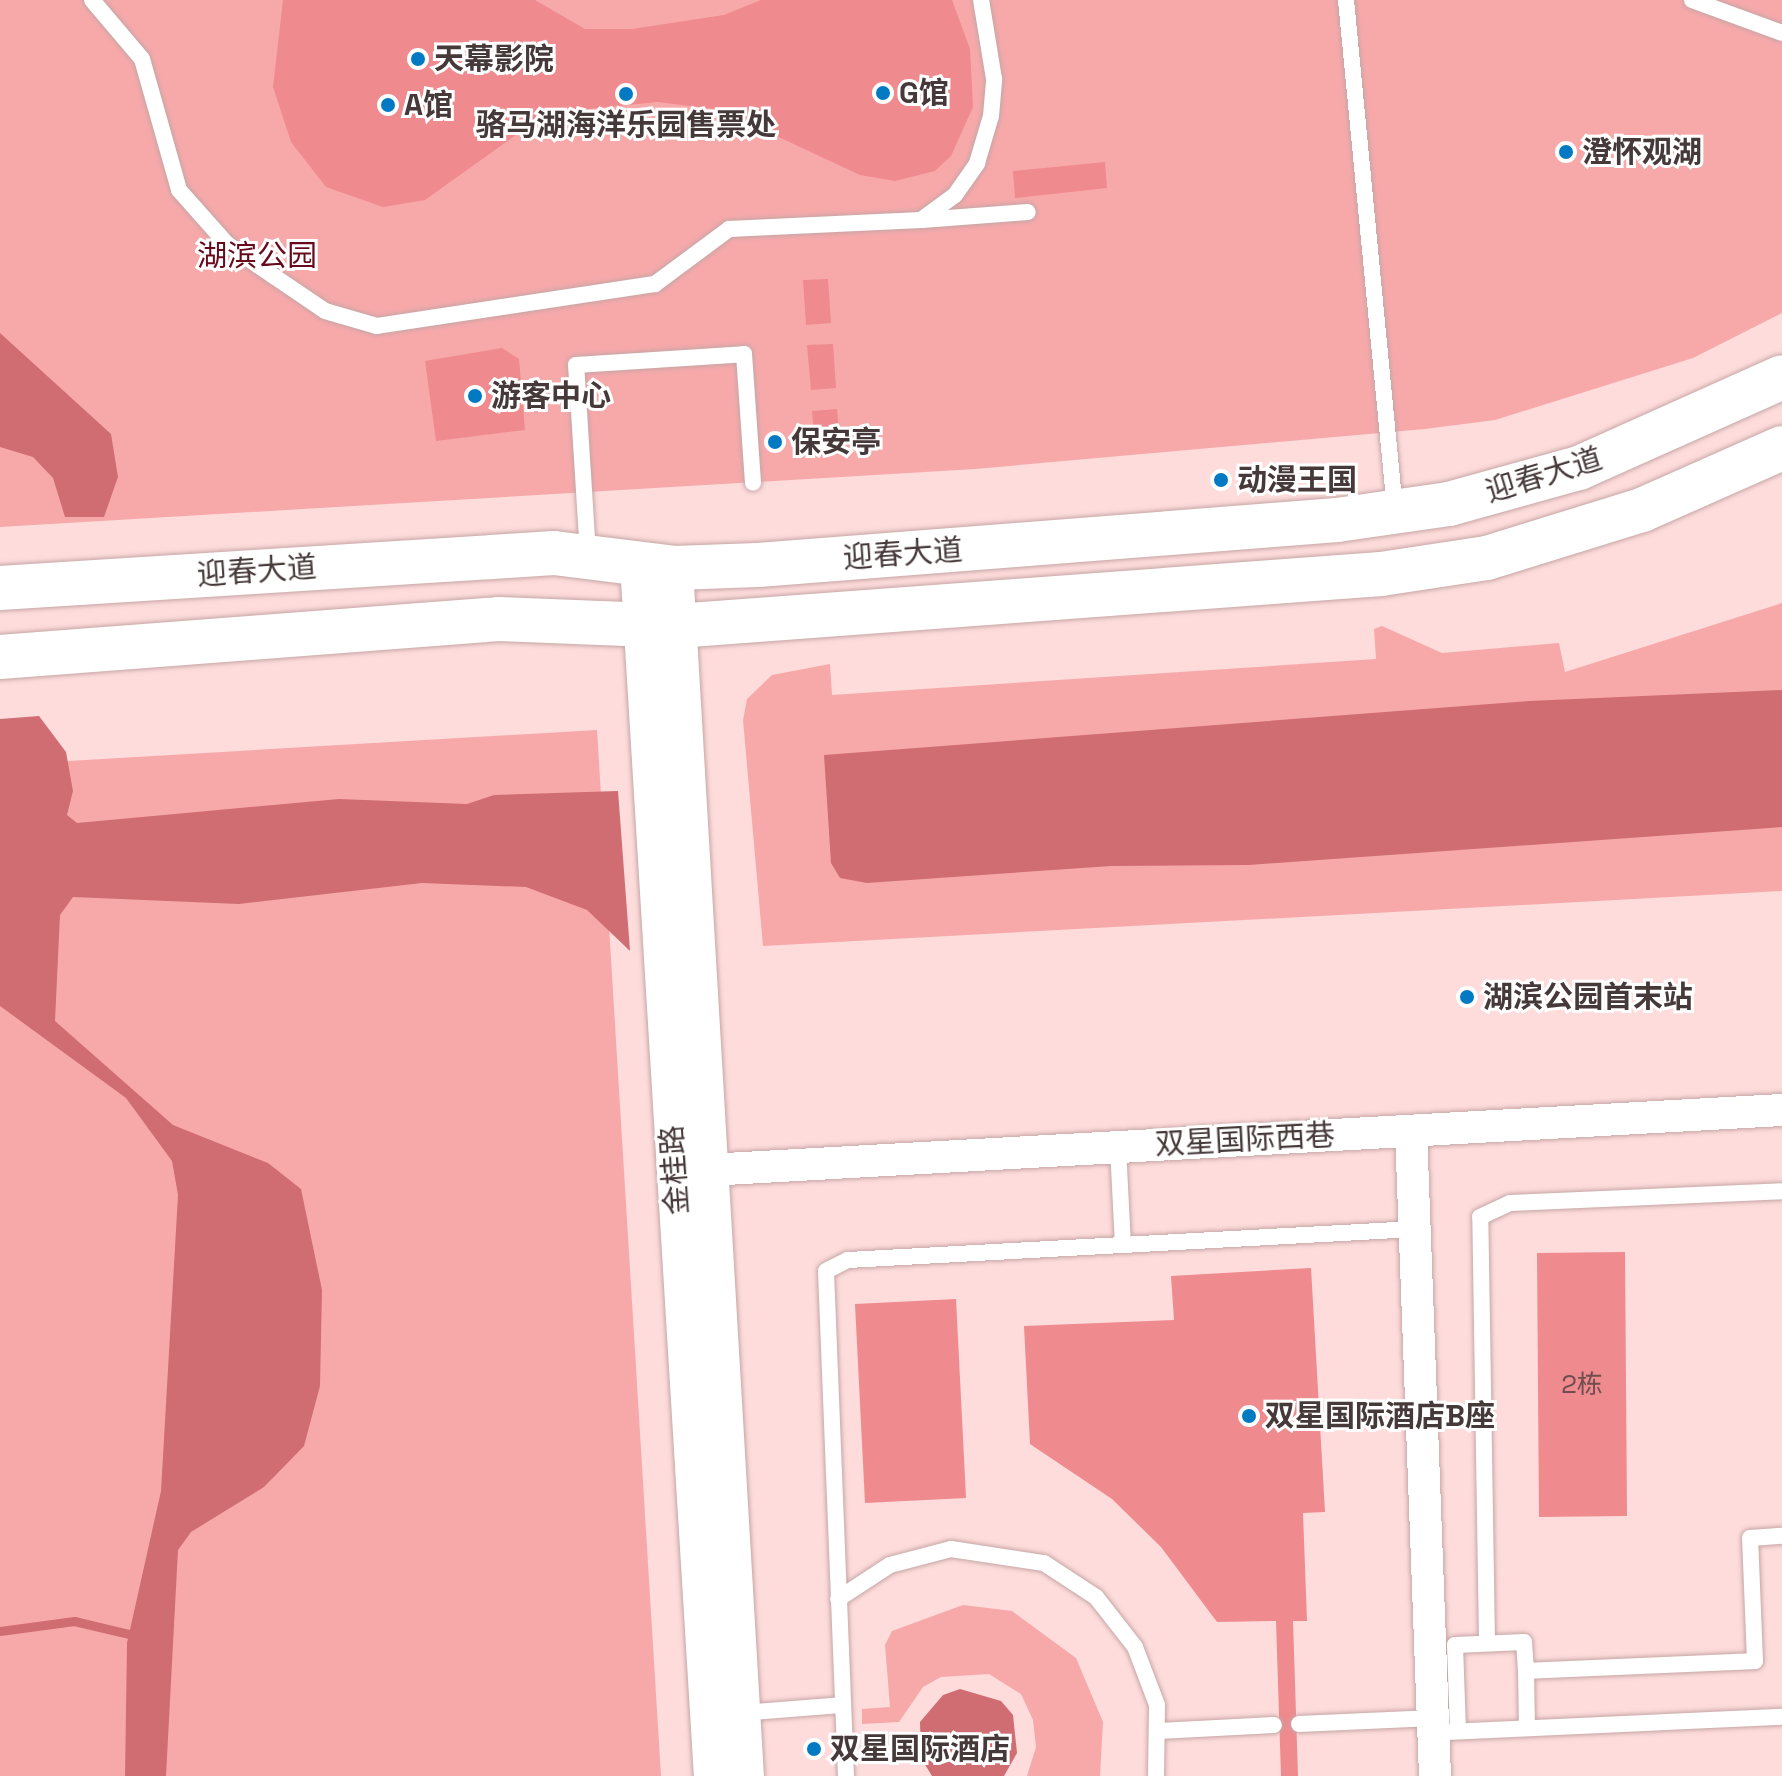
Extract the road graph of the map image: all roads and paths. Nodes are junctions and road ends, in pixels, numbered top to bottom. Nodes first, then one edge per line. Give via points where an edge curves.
1 (92, 0) edge
2 (981, 0) edge
3 (1346, 0) edge
4 (1692, 0) edge
5 (1782, 33) edge
6 (1028, 212) dead end
7 (921, 220) junction
8 (1782, 377) edge
9 (1782, 448) edge
10 (753, 483) dead end
11 (1395, 511) junction
12 (588, 554) junction
13 (656, 566) junction
14 (0, 588) edge
15 (659, 627) junction
16 (0, 657) edge
17 (1782, 1110) edge
18 (1411, 1131) junction
19 (1118, 1147) junction
20 (708, 1170) junction
21 (1782, 1191) edge
22 (1414, 1229) junction
23 (1123, 1245) junction
24 (1782, 1536) edge
25 (838, 1599) junction
26 (1487, 1643) junction
27 (1526, 1671) junction
28 (843, 1705) junction
29 (725, 1714) junction
30 (1782, 1717) edge
31 (1299, 1724) dead end
32 (1274, 1725) dead end
33 (1442, 1727) junction
34 (1527, 1728) junction
35 (1159, 1731) junction
36 (713, 1776) edge
37 (745, 1776) edge
38 (846, 1776) edge
39 (1156, 1776) edge
40 (1435, 1776) edge

1 - 7 lane via 142,59 179,190 227,244 263,269 325,311 377,326 655,284 729,229
2 - 7 lane via 994,79 991,116 977,163 955,195
3 - 11 lane
4 - 5 lane
6 - 7 lane
8 - 11 main road, 迎春大道 via 1579,468
9 - 15 main road, 迎春大道 via 1642,510 1487,558 1381,574
10 - 12 lane via 744,354 576,365
11 - 13 main road, 迎春大道 via 1257,529
12 - 13 main road, 迎春大道
12 - 14 main road, 迎春大道
13 - 15 street, 金桂路
15 - 16 main road, 迎春大道 via 558,617 499,619
15 - 20 street, 金桂路
15 - 29 street, 金桂路
17 - 18 street, 双星国际西巷
18 - 19 street, 双星国际西巷
18 - 22 street
19 - 20 street, 双星国际西巷
19 - 23 lane
20 - 29 street, 金桂路
21 - 26 lane via 1510,1203 1480,1217
22 - 23 lane
22 - 33 street
23 - 25 lane via 848,1260 826,1271
24 - 27 lane via 1750,1538 1755,1661
25 - 28 lane
25 - 35 lane via 890,1565 951,1549 1044,1563 1096,1597 1118,1622 1148,1677
26 - 27 lane via 1524,1642
26 - 33 lane via 1455,1645
27 - 34 lane
28 - 29 lane
28 - 38 lane
29 - 36 street, 金桂路
29 - 37 street, 金桂路
30 - 34 lane
31 - 33 lane
32 - 35 lane
33 - 34 lane
33 - 40 street
35 - 39 lane

